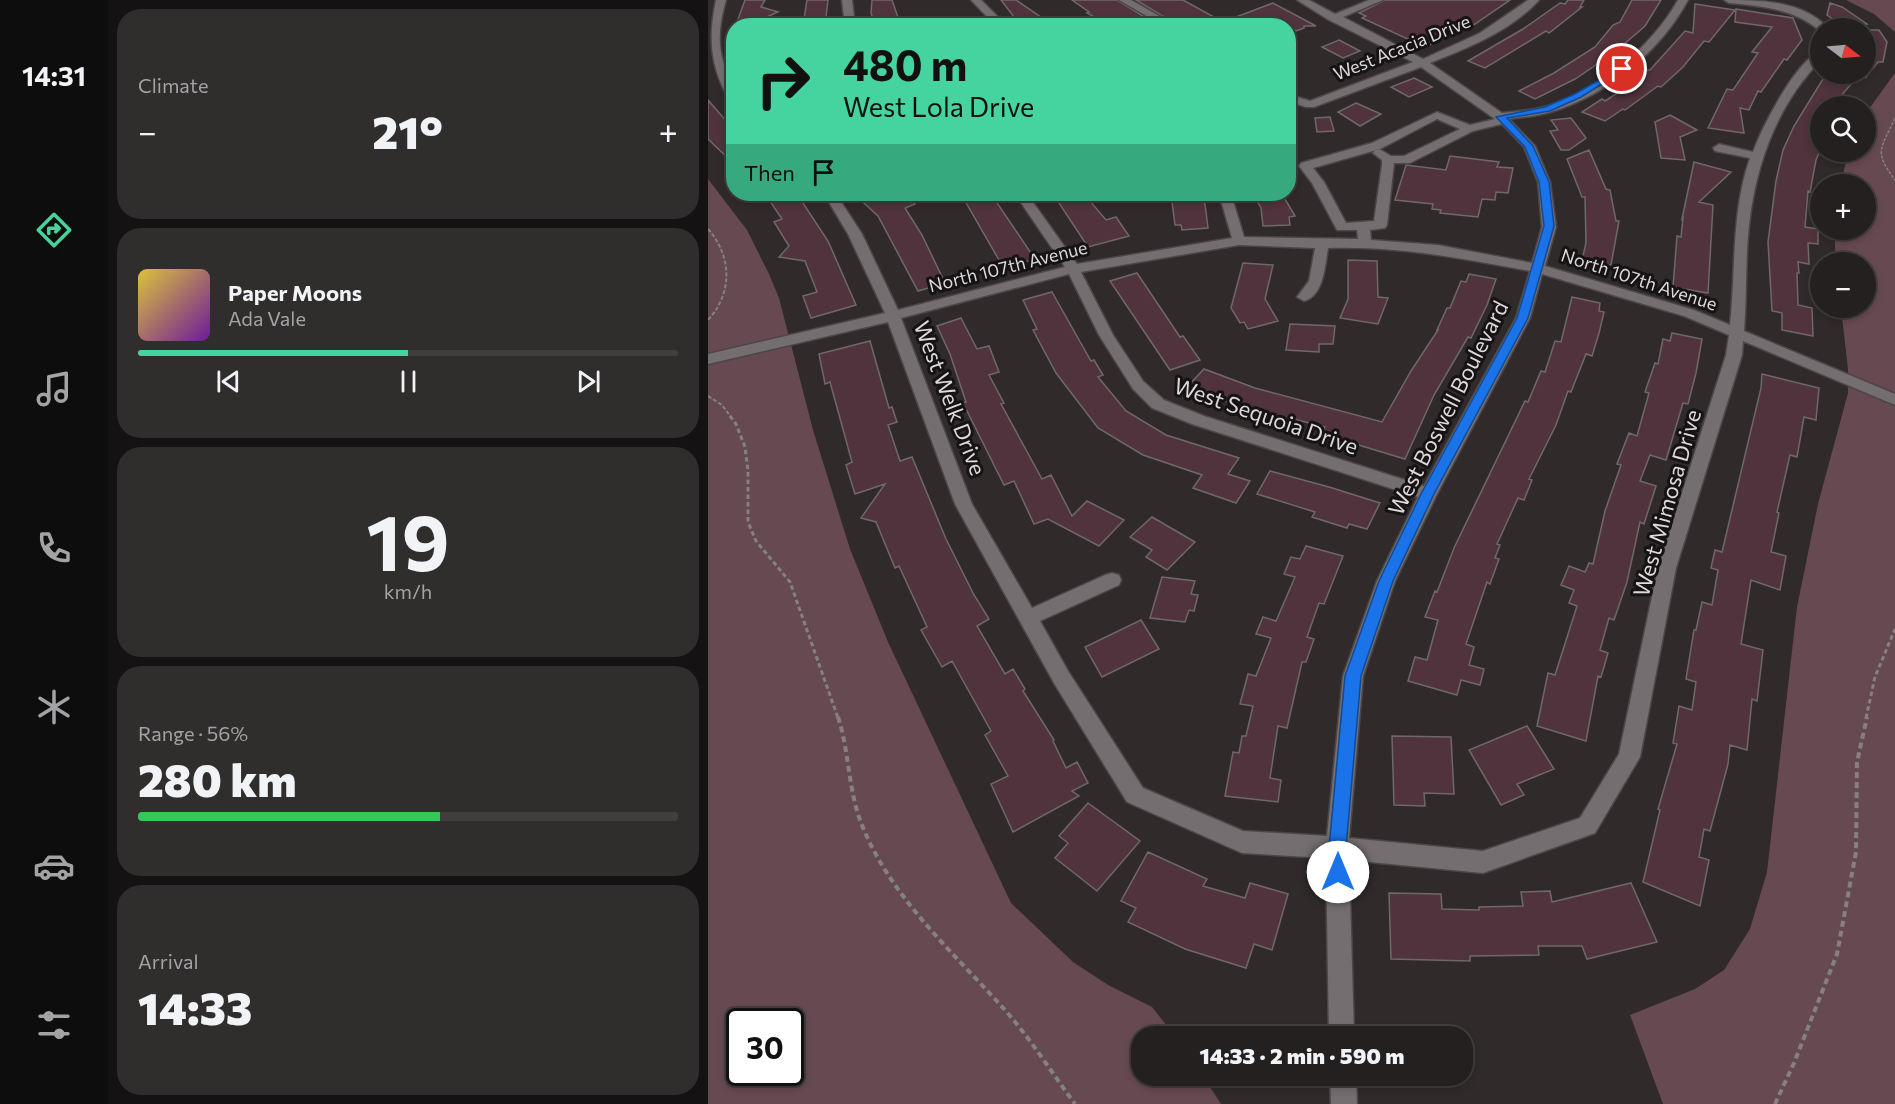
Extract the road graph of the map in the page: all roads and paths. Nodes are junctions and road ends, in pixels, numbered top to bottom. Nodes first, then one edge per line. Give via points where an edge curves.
1 (721, 0) edge
2 (847, 0) edge
3 (976, 0) edge
4 (1124, 0) edge
5 (1302, 0) edge
6 (1378, 0) edge
7 (1534, 0) edge
8 (1683, 0) edge
9 (1730, 0) edge
10 (849, 18) edge
11 (994, 18) edge
12 (1157, 18) edge
13 (1333, 18) junction
14 (1810, 18) edge
15 (1421, 62) junction
16 (1810, 65) edge
17 (726, 84) edge
18 (1296, 100) edge
19 (1502, 118) junction
20 (1895, 118) edge
21 (1469, 129) junction
22 (1371, 147) junction
23 (1719, 148) dead end
24 (1756, 156) junction
25 (1388, 159) junction
26 (1895, 180) edge
27 (834, 201) edge
28 (1026, 201) edge
29 (1226, 201) edge
30 (1363, 226) junction
31 (708, 229) edge
32 (1239, 241) junction
33 (1365, 243) junction
34 (1322, 244) junction
35 (1537, 268) junction
36 (1073, 269) junction
37 (1304, 297) dead end
38 (892, 316) junction
39 (708, 320) edge
40 (1735, 332) junction
41 (708, 359) edge
42 (708, 396) edge
43 (1895, 400) edge
44 (1428, 494) junction
45 (1112, 580) dead end
46 (1028, 618) junction
47 (1895, 630) edge
48 (1337, 848) junction
49 (1342, 1026) edge
50 (1343, 1086) edge
51 (1075, 1104) edge
52 (1344, 1104) edge
53 (1775, 1104) edge

1 - 17 street via 714,51
2 - 10 street
3 - 11 street
4 - 12 street
5 - 13 street, West Boswell Boulevard
6 - 13 street
7 - 15 street, West Acacia Drive via 1509,21 1468,44
8 - 19 street via 1656,40 1622,69 1547,110
9 - 14 street via 1783,8
13 - 15 street, West Boswell Boulevard
15 - 18 street, West Acacia Drive via 1310,105
15 - 19 street, West Boswell Boulevard
16 - 24 street, West Mimosa Drive via 1786,97
19 - 21 street
19 - 35 street, West Boswell Boulevard via 1529,146 1544,182 1549,226
20 - 26 path via 1880,152 1881,162
21 - 22 street via 1437,116
21 - 25 street via 1406,160
22 - 25 street
22 - 30 street via 1305,166 1342,227
23 - 24 street
24 - 40 street, West Mimosa Drive via 1743,212
25 - 30 street via 1380,225
27 - 38 street, West Welk Drive via 855,234
28 - 36 street, West Sequoia Drive
29 - 32 street
30 - 33 street
31 - 39 path via 723,251 726,286 721,305
32 - 34 street, North 107th Avenue
32 - 36 street, North 107th Avenue
33 - 34 street, North 107th Avenue
33 - 35 street, North 107th Avenue via 1438,249
34 - 37 street via 1316,281
35 - 40 street, North 107th Avenue via 1689,313
35 - 44 street, West Boswell Boulevard via 1523,318
36 - 38 street, North 107th Avenue
36 - 44 street, West Sequoia Drive via 1138,385 1158,404
38 - 41 street, North 107th Avenue
38 - 46 street, West Welk Drive via 964,504
40 - 43 street, North 107th Avenue
40 - 48 street, West Mimosa Drive via 1730,371 1667,568 1629,757 1587,826 1483,862
42 - 51 path via 727,411 745,447 748,522 756,541 789,582 799,606 839,721 860,819 883,866 949,951 1005,1010
44 - 48 street, West Boswell Boulevard via 1386,581 1353,676
45 - 46 street
46 - 48 street, West Welk Drive via 1135,795 1242,842
47 - 53 path via 1875,677 1857,762 1856,852 1837,954
48 - 49 street, West Boswell Boulevard
50 - 52 street

